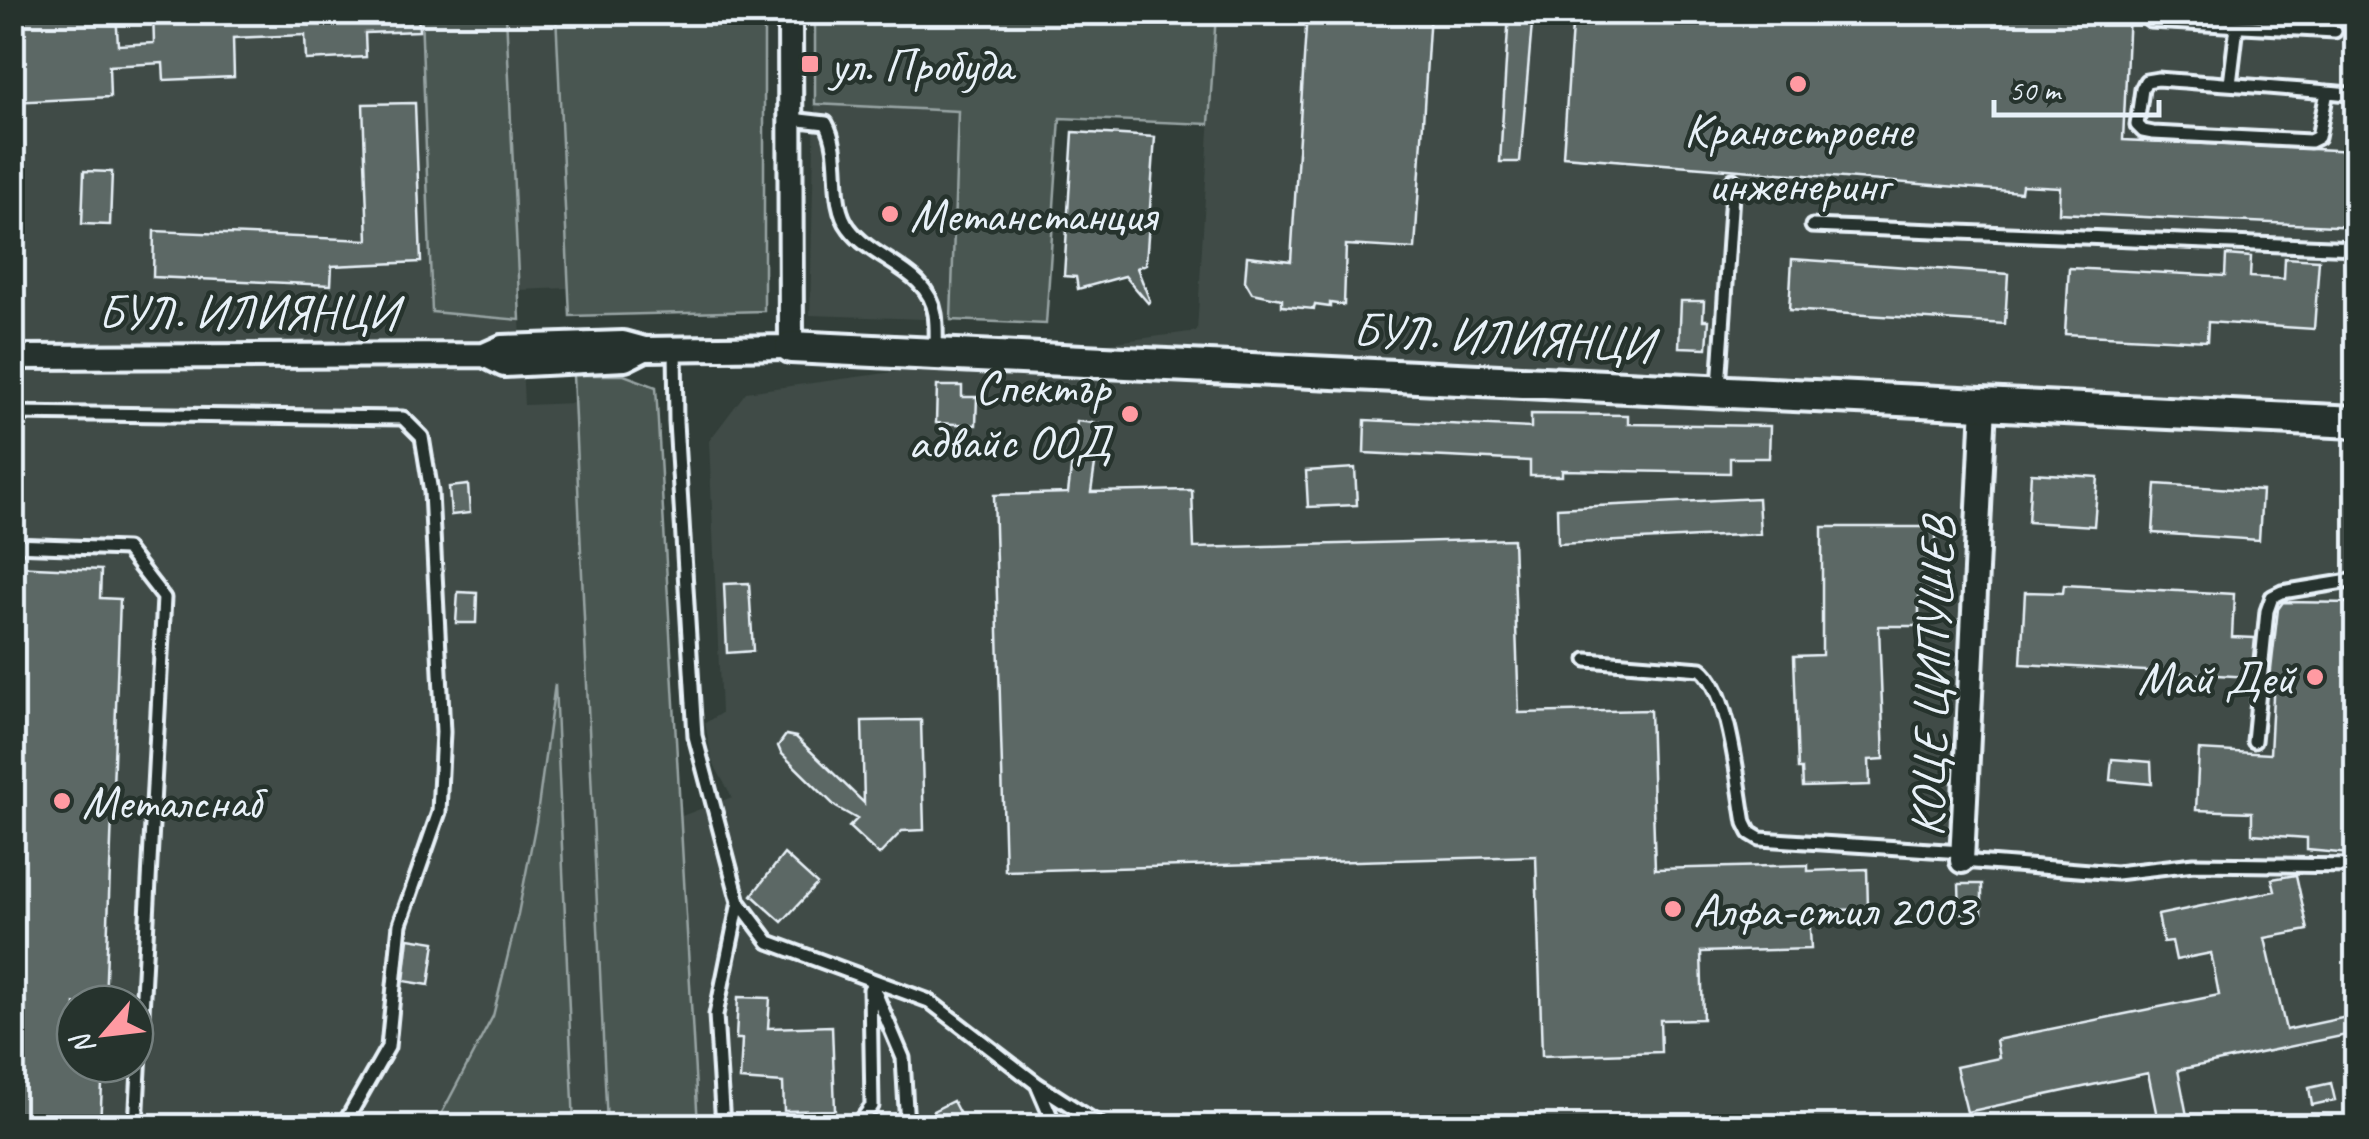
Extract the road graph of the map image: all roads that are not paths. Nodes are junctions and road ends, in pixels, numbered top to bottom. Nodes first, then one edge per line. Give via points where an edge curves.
1 (790, 12) edge
2 (2150, 21) dead end
3 (2237, 26) junction
4 (2335, 31) dead end
5 (2230, 84) junction
6 (2327, 92) junction
7 (2348, 94) dead end
8 (791, 118) junction
9 (1733, 180) dead end
10 (1812, 226) dead end
11 (2356, 248) edge
12 (791, 347) junction
13 (675, 348) junction
14 (936, 354) junction
15 (12, 357) edge
16 (1718, 392) junction
17 (1984, 404) junction
18 (12, 413) edge
19 (2356, 422) edge
20 (12, 545) edge
21 (2356, 580) edge
22 (1587, 660) dead end
23 (2254, 741) dead end
24 (1962, 856) junction
25 (2356, 866) edge
26 (738, 902) junction
27 (870, 980) junction
28 (1037, 1084) junction
29 (1049, 1111) junction
30 (136, 1126) edge
31 (343, 1126) edge
32 (723, 1126) edge
33 (857, 1126) edge
34 (907, 1126) edge
35 (1047, 1126) edge
36 (1056, 1126) edge
37 (1102, 1126) edge

1 - 8 street
2 - 3 lane
3 - 4 lane
3 - 5 lane
5 - 6 lane
5 - 6 lane via 2146,81 2138,125 2153,133 2310,141 2318,136
6 - 7 lane
8 - 12 street
8 - 14 lane via 826,123 848,227 920,281 935,312
9 - 16 lane
10 - 11 lane
12 - 13 street, БУЛ. ИЛИЯНЦИ
12 - 14 street, БУЛ. ИЛИЯНЦИ
13 - 15 street, БУЛ. ИЛИЯНЦИ via 623,343 502,347 484,356
13 - 26 lane via 695,736
14 - 16 street, БУЛ. ИЛИЯНЦИ
16 - 17 street, БУЛ. ИЛИЯНЦИ
17 - 19 street, БУЛ. ИЛИЯНЦИ
17 - 24 street, КОЦЕ ЦИПУШЕВ
18 - 31 lane via 403,418 422,437 431,492 443,732 439,812 400,924 388,1047
20 - 30 lane via 126,549 164,598
21 - 23 lane via 2272,598
22 - 24 lane via 1700,669 1710,676 1721,697 1745,823 1760,839
24 - 25 lane, КОЦЕ ЦИПУШЕВ via 2116,873 2194,864
26 - 27 lane via 769,942
26 - 32 lane via 716,1015
27 - 28 lane via 928,1001
27 - 33 lane via 872,1106
27 - 34 lane via 903,1058
28 - 29 lane
28 - 37 lane
29 - 35 lane
29 - 36 lane

